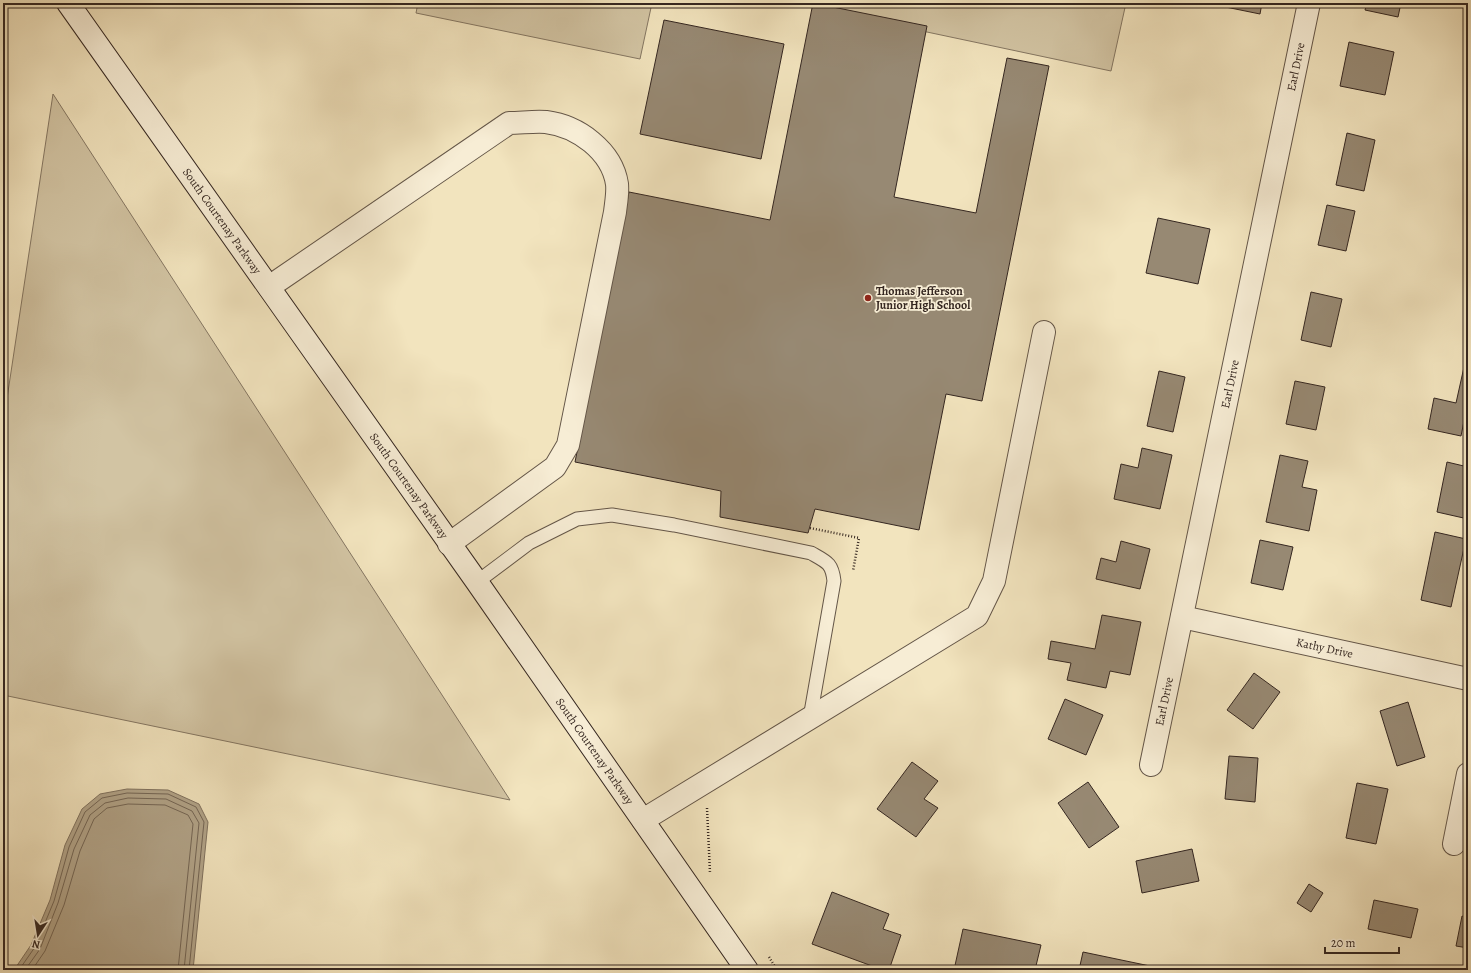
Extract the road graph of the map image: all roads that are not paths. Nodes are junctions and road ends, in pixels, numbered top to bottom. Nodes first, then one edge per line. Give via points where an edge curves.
1 (68, 3) edge
2 (1309, 3) edge
3 (269, 287) junction
4 (1044, 332) dead end
5 (449, 544) junction
6 (477, 582) junction
7 (1182, 617) junction
8 (1468, 679) edge
9 (810, 718) junction
10 (1151, 765) dead end
11 (1468, 774) edge
12 (643, 820) junction
13 (1454, 844) dead end
14 (747, 970) edge

1 - 3 street, South Courtenay Parkway
2 - 7 street, Earl Drive
3 - 5 street, South Courtenay Parkway
3 - 5 street via 509,123 546,122 577,131 596,145 612,166 617,185 615,212 568,445 555,467
4 - 9 street via 994,580 976,616
5 - 6 street, South Courtenay Parkway
6 - 9 lane via 529,543 578,519 612,515 811,553 824,560 832,569 834,581
6 - 12 street, South Courtenay Parkway
7 - 8 street, Kathy Drive
7 - 10 street, Earl Drive
9 - 12 street
11 - 13 street
12 - 14 street, South Courtenay Parkway

